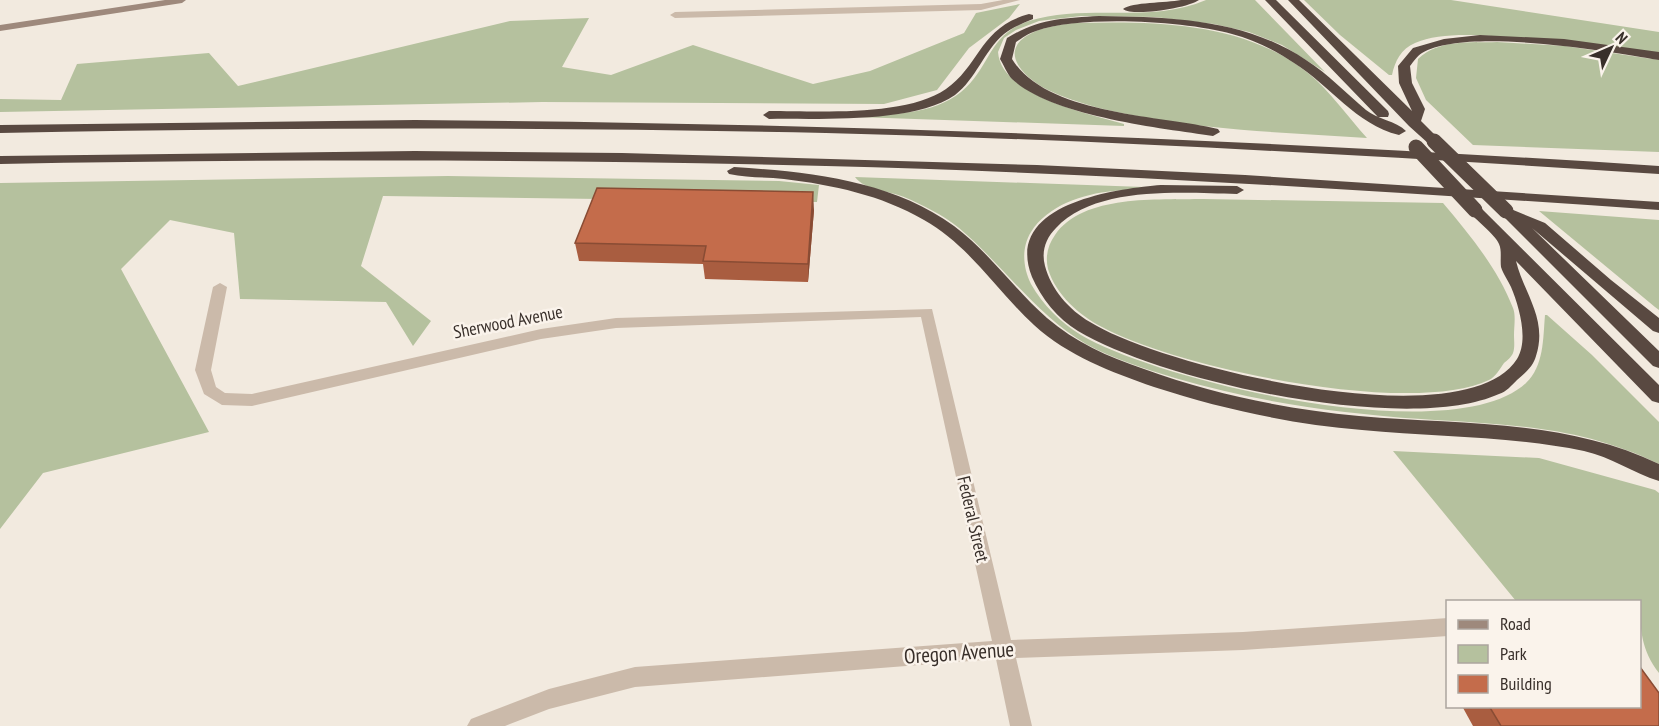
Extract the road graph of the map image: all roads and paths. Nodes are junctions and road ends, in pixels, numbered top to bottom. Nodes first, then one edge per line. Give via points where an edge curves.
1 (182, 0) edge
2 (1017, 0) edge
3 (1194, 0) edge
4 (1270, 0) edge
5 (1293, 0) edge
6 (868, 5) edge
7 (675, 15) dead end
8 (0, 28) edge
9 (1659, 56) edge
10 (1414, 123) junction
11 (680, 125) junction
12 (0, 129) edge
13 (1400, 131) junction
14 (1348, 149) junction
15 (522, 156) junction
16 (1659, 158) edge
17 (0, 160) edge
18 (1533, 161) junction
19 (1659, 170) edge
20 (1354, 185) junction
21 (1577, 200) junction
22 (1659, 206) edge
23 (1506, 211) junction
24 (1659, 212) edge
25 (1507, 241) junction
26 (220, 287) dead end
27 (927, 312) joint
28 (1659, 327) edge
29 (1659, 362) edge
30 (1659, 396) edge
31 (1659, 473) edge
32 (1446, 627) edge
33 (1004, 649) junction
34 (478, 726) edge
35 (1021, 726) edge

1 - 8 street
2 - 6 street via 981,7
3 - 11 highway via 1166,7 1054,12 1024,19 999,31 950,92 916,106 850,113 713,116
4 - 13 highway
5 - 10 highway
6 - 7 street
9 - 10 highway via 1545,41 1485,39 1433,43 1412,53 1405,64 1403,76 1419,109
10 - 23 highway, bridge
11 - 12 highway via 298,124
11 - 14 highway via 1075,136
13 - 14 highway via 1374,121 1321,75 1287,52 1226,29 1144,20 1056,21 1022,32 1006,49 1008,65 1023,81 1081,107 1160,125
13 - 25 highway, bridge
14 - 18 highway
15 - 17 highway
15 - 20 highway via 911,164
15 - 31 highway via 757,172 872,192 934,219 1073,346 1136,373 1225,400 1328,420 1536,436 1586,445
16 - 18 highway
18 - 19 highway
20 - 21 highway
20 - 25 highway via 1273,192 1155,191 1090,200 1067,209 1049,223 1035,258 1039,278 1051,297 1084,327 1173,364 1299,393 1386,402 1430,402 1466,399 1497,389 1509,383 1523,365 1531,337 1519,287 1509,266
21 - 22 highway
21 - 24 highway
23 - 28 highway via 1540,226
23 - 29 highway
25 - 30 highway
26 - 27 street, Sherwood Avenue via 203,370 209,390 222,399 242,400 284,394 541,334 616,323
27 - 33 street, Federal Street
32 - 33 street, Oregon Avenue
33 - 34 street, Oregon Avenue via 635,677 549,699
33 - 35 street, Federal Street

